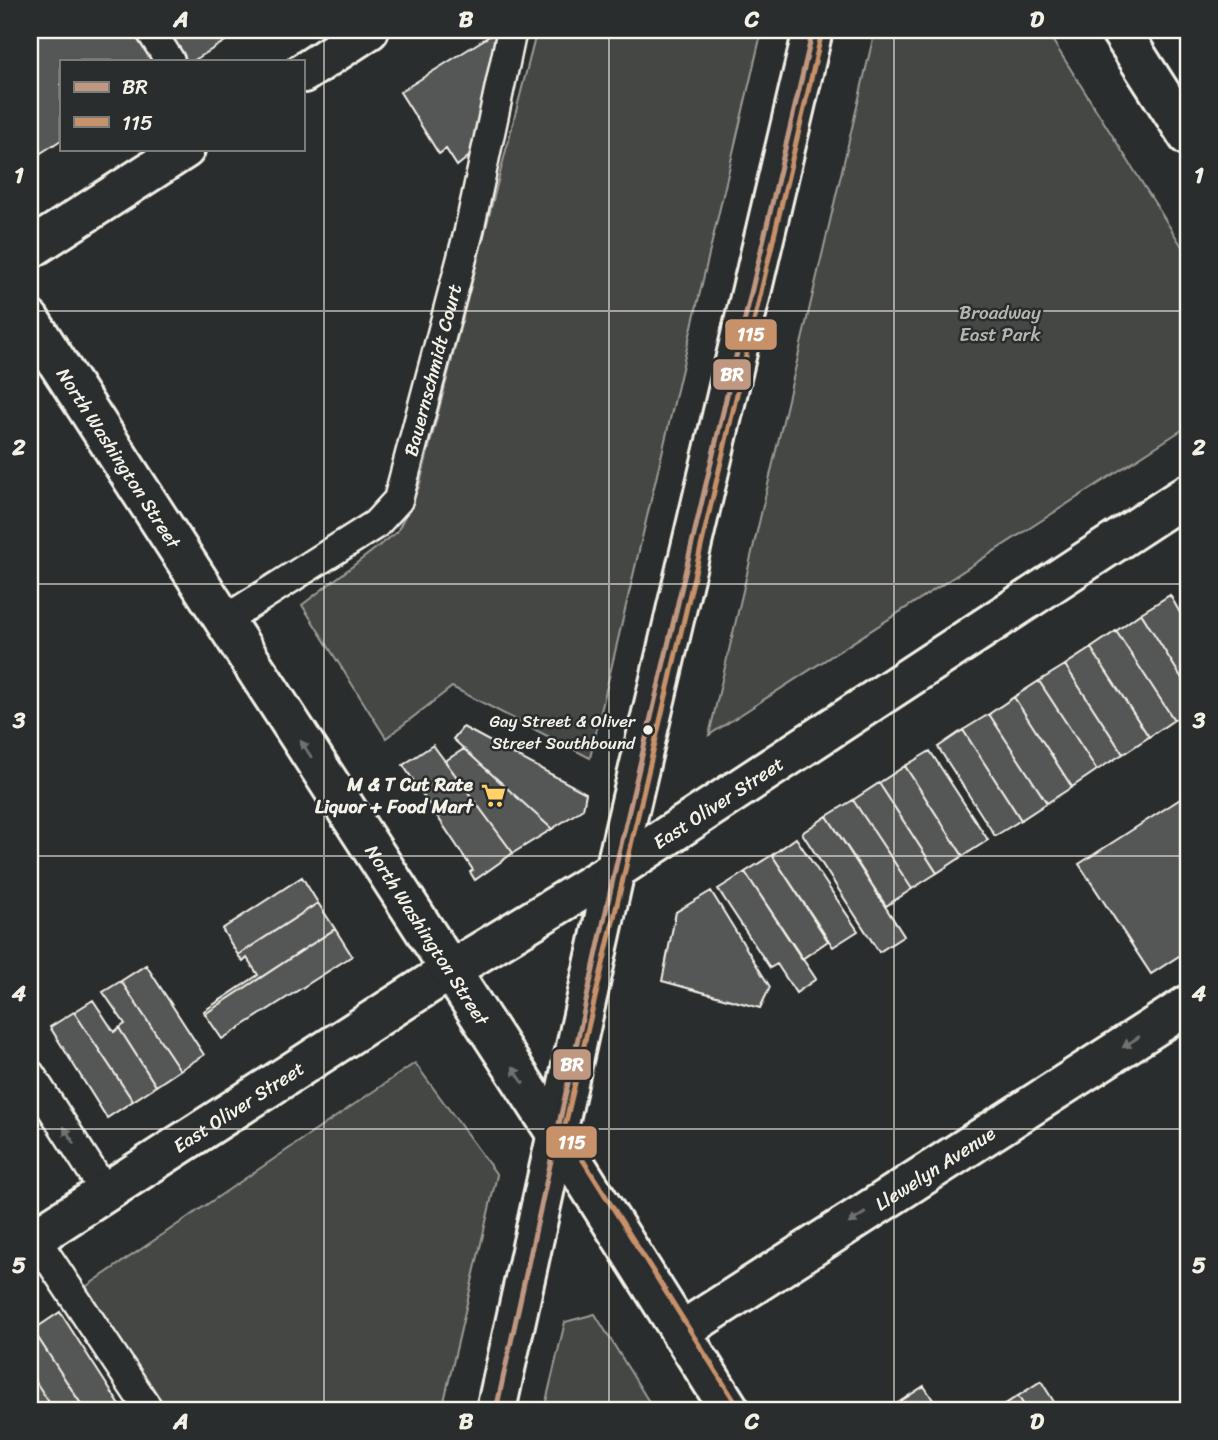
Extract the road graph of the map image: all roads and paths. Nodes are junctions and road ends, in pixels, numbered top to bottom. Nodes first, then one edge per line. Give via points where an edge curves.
1 (150, 30) edge
2 (369, 30) edge
3 (512, 30) edge
4 (813, 30) edge
5 (1120, 30) edge
6 (169, 60) edge
7 (304, 72) edge
8 (1188, 136) edge
9 (184, 150) edge
10 (30, 249) edge
11 (30, 320) edge
12 (1188, 494) edge
13 (223, 621) junction
14 (615, 870) junction
15 (449, 971) junction
16 (1188, 1005) edge
17 (30, 1074) edge
18 (555, 1132) junction
19 (106, 1193) junction
20 (32, 1240) edge
21 (680, 1332) junction
22 (149, 1410) edge
23 (496, 1410) edge
24 (730, 1410) edge

1 - 6 lane
2 - 7 main road
3 - 13 lane, Bauernschmidt Court via 470,231 398,500 376,524
4 - 14 main road
5 - 8 main road
9 - 10 main road
11 - 13 main road, North Washington Street
12 - 14 main road, East Oliver Street
15 -> 13 main road, North Washington Street
14 - 15 main road, East Oliver Street
14 - 18 main road
18 -> 15 main road, North Washington Street
15 - 19 main road, East Oliver Street
16 -> 21 main road, Llewelyn Avenue
19 -> 17 lane
18 - 21 main road, North Washington Street
18 - 23 main road
19 - 20 main road, East Oliver Street
20 - 22 lane
21 - 24 main road, North Washington Street

